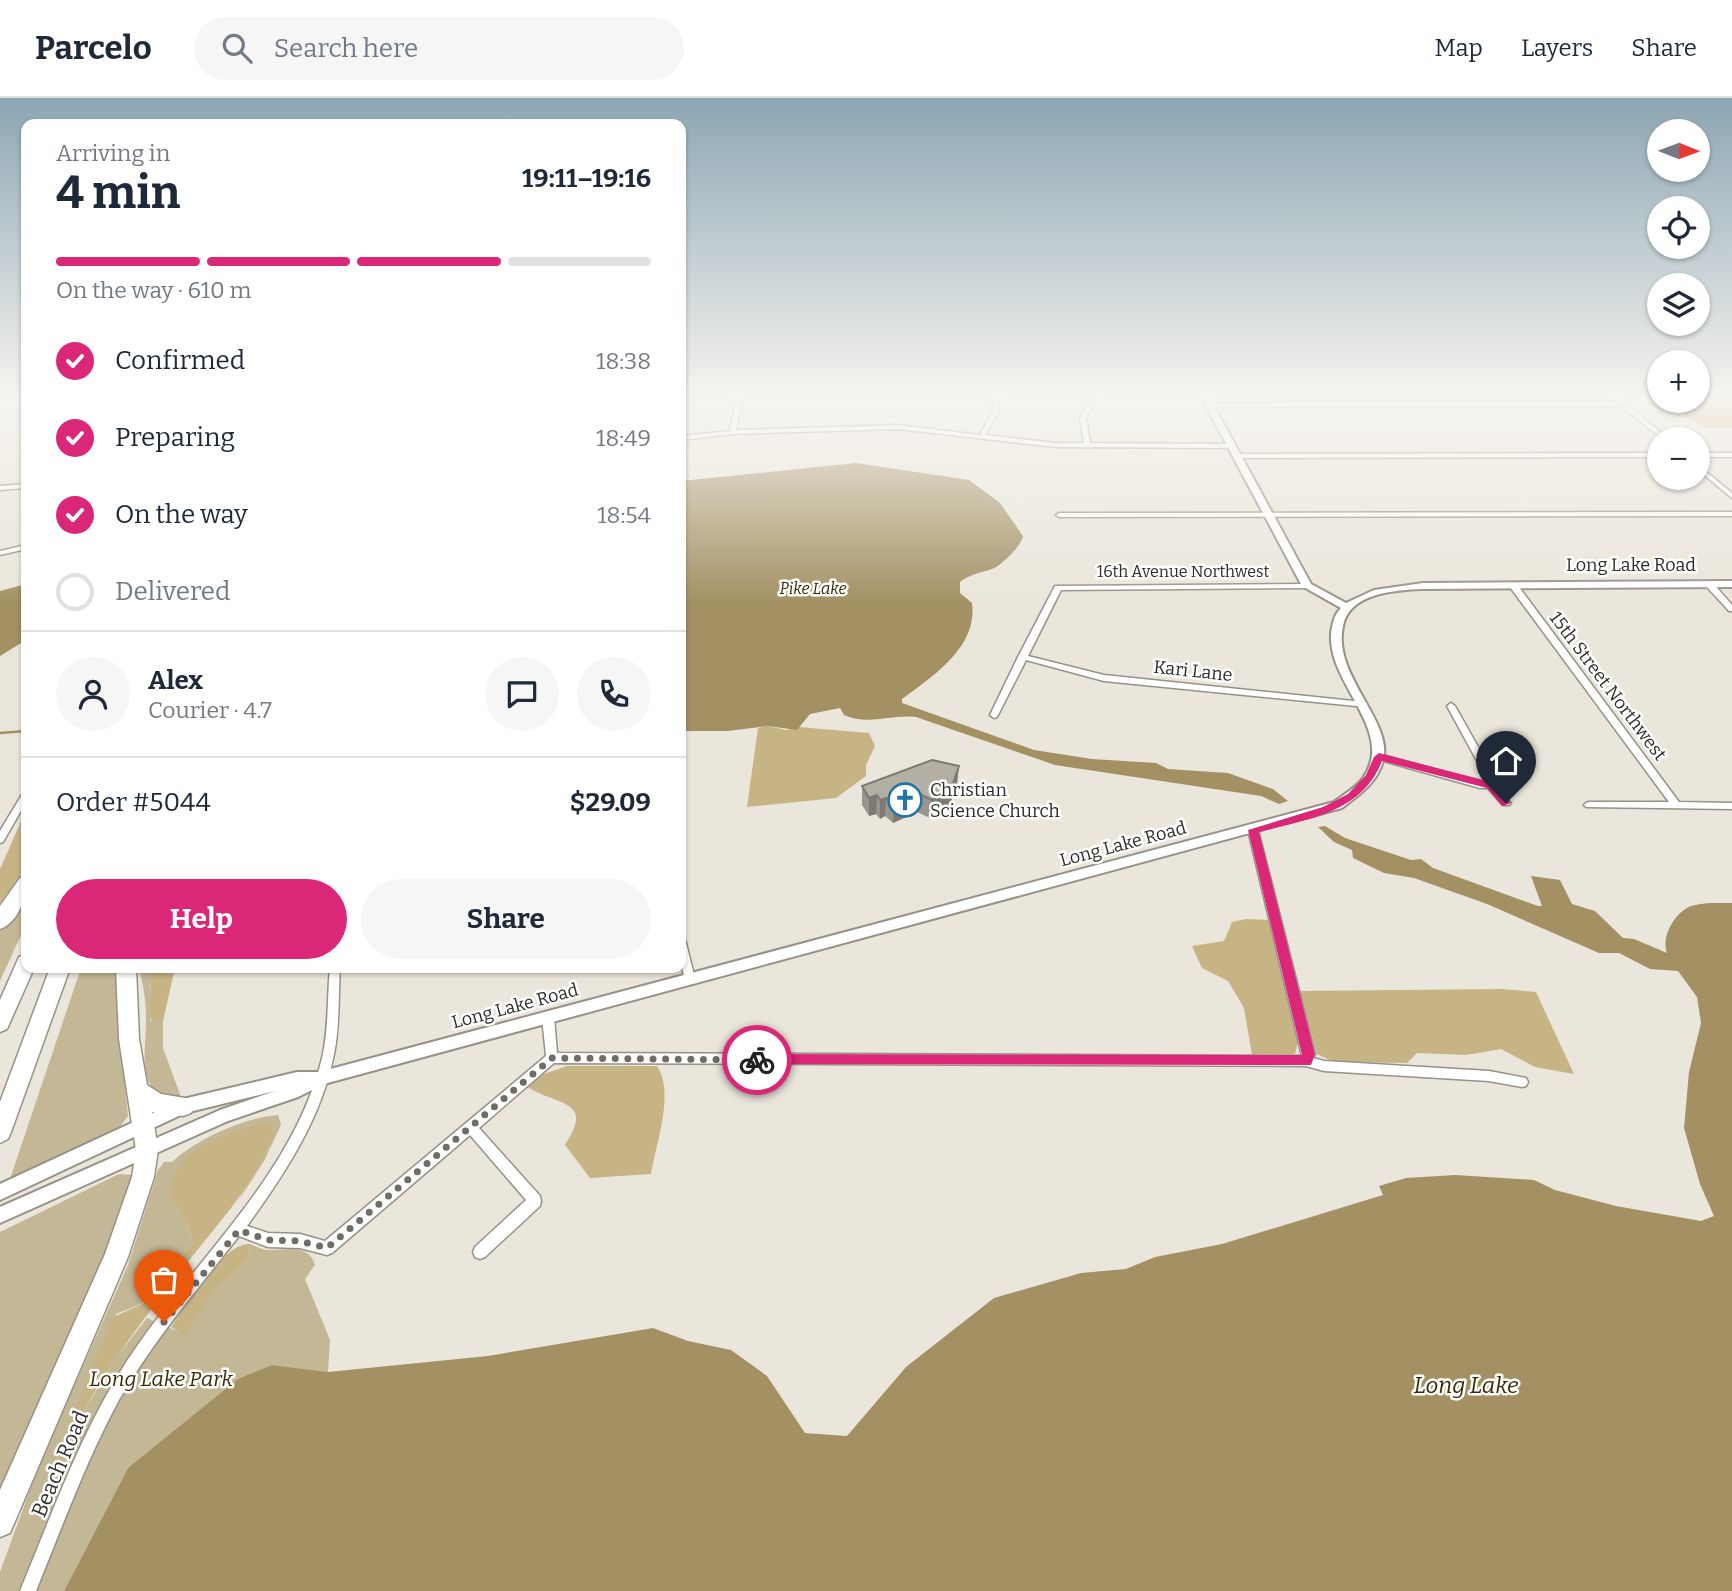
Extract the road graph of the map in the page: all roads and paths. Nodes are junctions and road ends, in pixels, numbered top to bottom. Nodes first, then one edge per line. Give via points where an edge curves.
1 (1242, 465) edge
2 (1710, 477) edge
3 (21, 486) edge
4 (0, 488) edge
5 (1732, 496) edge
6 (1732, 514) edge
7 (1059, 515) dead end
8 (1269, 515) junction
9 (21, 548) edge
10 (0, 553) edge
11 (1709, 584) junction
12 (1732, 584) edge
13 (1513, 585) junction
14 (1307, 586) junction
15 (1346, 607) junction
16 (1732, 609) edge
17 (1022, 657) junction
18 (1363, 705) junction
19 (1451, 706) dead end
20 (994, 715) dead end
21 (1379, 757) junction
22 (1491, 785) junction
23 (21, 803) edge
24 (1506, 803) dead end
25 (1589, 805) dead end
26 (1677, 806) junction
27 (1732, 806) edge
28 (1253, 830) junction
29 (0, 839) edge
30 (21, 890) edge
31 (0, 921) edge
32 (686, 963) edge
33 (22, 973) edge
34 (59, 973) edge
35 (126, 973) edge
36 (335, 973) edge
37 (690, 979) junction
38 (548, 1017) junction
39 (0, 1023) edge
40 (552, 1058) junction
41 (1306, 1061) junction
42 (321, 1078) junction
43 (1522, 1082) dead end
44 (138, 1091) junction
45 (183, 1106) junction
46 (471, 1128) junction
47 (0, 1132) edge
48 (145, 1138) junction
49 (0, 1192) edge
50 (0, 1215) edge
51 (239, 1230) junction
52 (480, 1252) dead end
53 (0, 1523) edge
54 (28, 1591) edge

1 - 8 street
2 - 5 street
3 - 4 street
6 - 8 street
7 - 8 street
8 - 14 street
9 - 10 street
11 - 12 street, Long Lake Road
11 - 13 street, Long Lake Road
11 - 16 street
13 - 15 street, Long Lake Road via 1396,587
13 - 26 street, 15th Street Northwest
14 - 15 street
14 - 17 street, 16th Avenue Northwest via 1058,588
15 - 18 street via 1336,622 1334,641
17 - 18 street, Kari Lane via 1104,678
17 - 20 street
18 - 21 street via 1377,738
19 - 22 street via 1494,780
21 - 22 street
21 - 28 street, Long Lake Road via 1371,777 1352,797 1326,810
22 - 24 street
23 - 29 street
25 - 26 street
26 - 27 street
28 - 37 street, Long Lake Road
28 - 41 street via 1309,1054
30 - 31 highway
32 - 37 street
33 - 39 highway
34 - 47 highway
35 - 44 highway via 129,1039
36 - 42 street, Beach Road via 328,1057
37 - 38 street, Long Lake Road
38 - 40 street
38 - 42 street, Long Lake Road
40 - 41 street
40 - 46 street
41 - 43 street
42 - 45 street, Long Lake Road via 297,1079
42 - 48 street, Long Lake Road via 293,1092
42 - 51 street, Beach Road via 288,1155
44 - 45 highway via 158,1104
44 - 48 highway
45 - 48 street, Long Lake Road
46 - 51 street via 327,1248 268,1240
46 - 52 street via 535,1201
48 - 49 street, Long Lake Road via 47,1170
48 - 50 street, Long Lake Road
48 - 53 highway via 132,1216
51 - 54 street, Beach Road via 149,1340 109,1402

